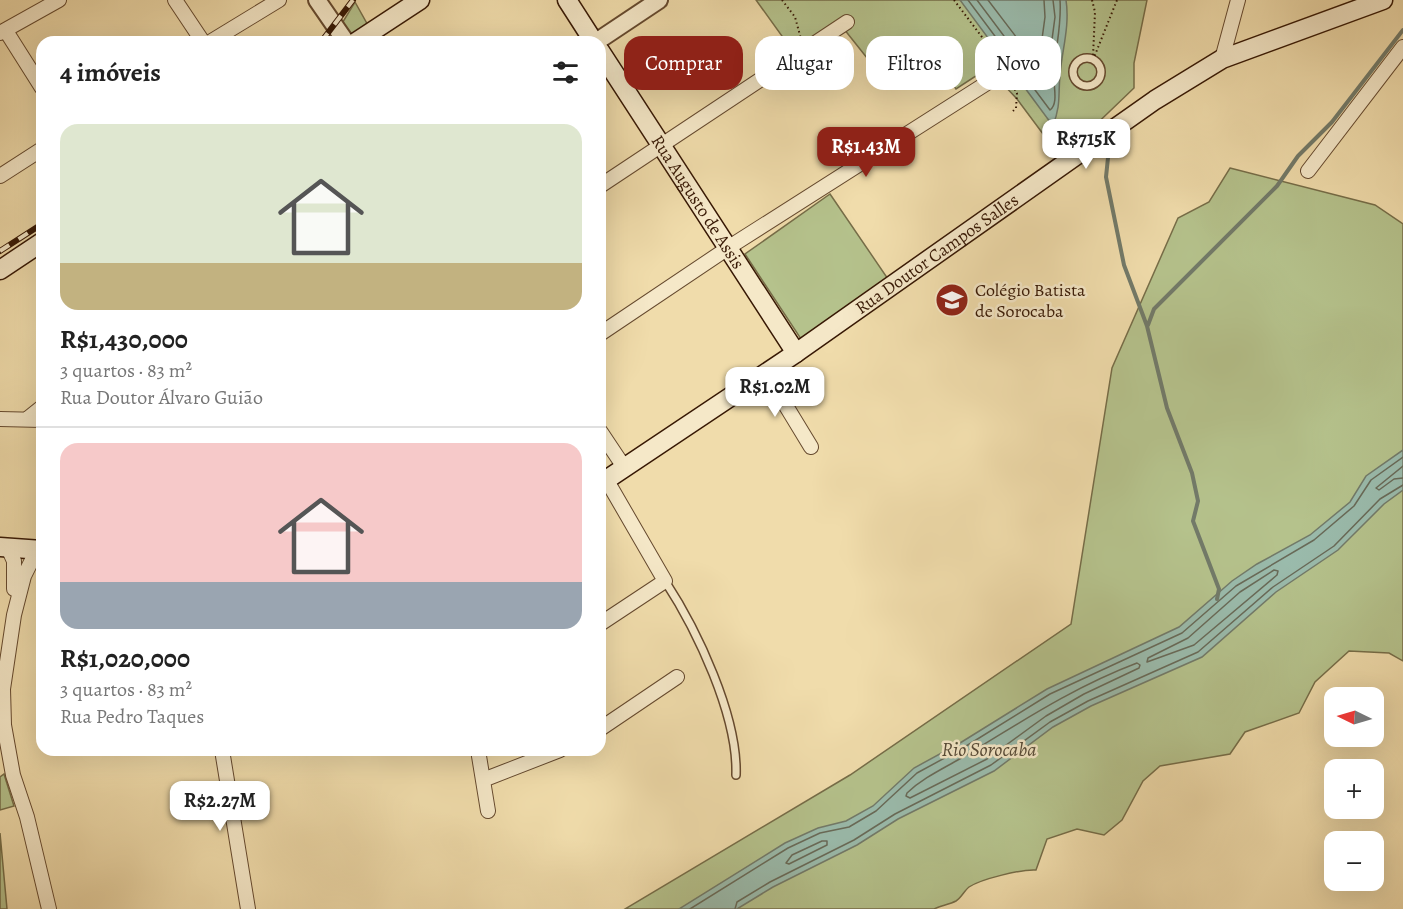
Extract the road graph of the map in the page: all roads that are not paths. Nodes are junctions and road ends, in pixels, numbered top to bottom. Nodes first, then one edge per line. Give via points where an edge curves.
1 (59, 0) edge
2 (175, 0) edge
3 (279, 0) edge
4 (317, 0) edge
5 (420, 0) edge
6 (567, 0) edge
7 (659, 0) edge
8 (1238, 0) edge
9 (1383, 0) edge
10 (1358, 4) edge
11 (846, 22) dead end
12 (3, 32) edge
13 (199, 36) edge
14 (220, 36) edge
15 (339, 36) edge
16 (365, 36) edge
17 (591, 36) edge
18 (604, 36) edge
19 (1403, 47) edge
20 (1222, 59) junction
21 (606, 60) edge
22 (1093, 60) joint
23 (36, 79) edge
24 (975, 90) edge
25 (662, 145) junction
26 (36, 153) edge
27 (1308, 171) dead end
28 (0, 176) edge
29 (606, 182) edge
30 (36, 246) edge
31 (728, 248) junction
32 (0, 270) edge
33 (606, 330) edge
34 (796, 353) junction
35 (766, 374) junction
36 (36, 412) edge
37 (0, 419) edge
38 (27, 419) junction
39 (36, 420) edge
40 (606, 439) edge
41 (811, 447) dead end
42 (624, 467) junction
43 (606, 480) edge
44 (606, 487) edge
45 (4, 548) edge
46 (36, 550) edge
47 (36, 556) edge
48 (665, 581) junction
49 (14, 615) junction
50 (606, 620) edge
51 (678, 677) dead end
52 (606, 725) edge
53 (223, 756) edge
54 (479, 756) edge
55 (545, 756) edge
56 (736, 775) dead end
57 (483, 780) junction
58 (488, 811) dead end
59 (49, 909) edge
60 (248, 909) edge

1 - 12 street
2 - 13 street
3 - 14 street
4 - 15 street
5 - 16 main road
6 - 17 main road
7 - 18 street
8 - 20 street
9 - 10 main road, Rua Doutor Campos Salles
10 - 20 main road, Rua Doutor Campos Salles
11 - 25 street
12 - 23 street
19 - 27 street
20 - 34 main road, Rua Doutor Campos Salles via 1155,99
21 - 25 main road, Rua Augusto de Assis
22 - 22 lane via 1084,58 1076,63 1072,72 1078,84 1092,86 1099,80 1101,71
24 - 31 street
25 - 29 street
25 - 31 main road, Rua Augusto de Assis
26 - 28 street
30 - 32 main road
31 - 33 street
31 - 34 main road, Rua Augusto de Assis
34 - 35 main road, Rua Doutor Campos Salles
35 - 41 street
35 - 42 main road, Rua Doutor Campos Salles
36 - 38 street
37 - 38 street
38 - 39 street
40 - 42 street
42 - 43 main road, Rua Doutor Campos Salles
44 - 48 street
45 - 46 main road
45 - 49 street via 14,568
47 - 49 street via 24,576
48 - 50 street
48 - 56 lane via 683,608 727,712 737,752
49 - 59 street via 3,689 4,725 13,775
51 - 52 street
53 - 60 street
54 - 57 street
55 - 57 street
57 - 58 street

